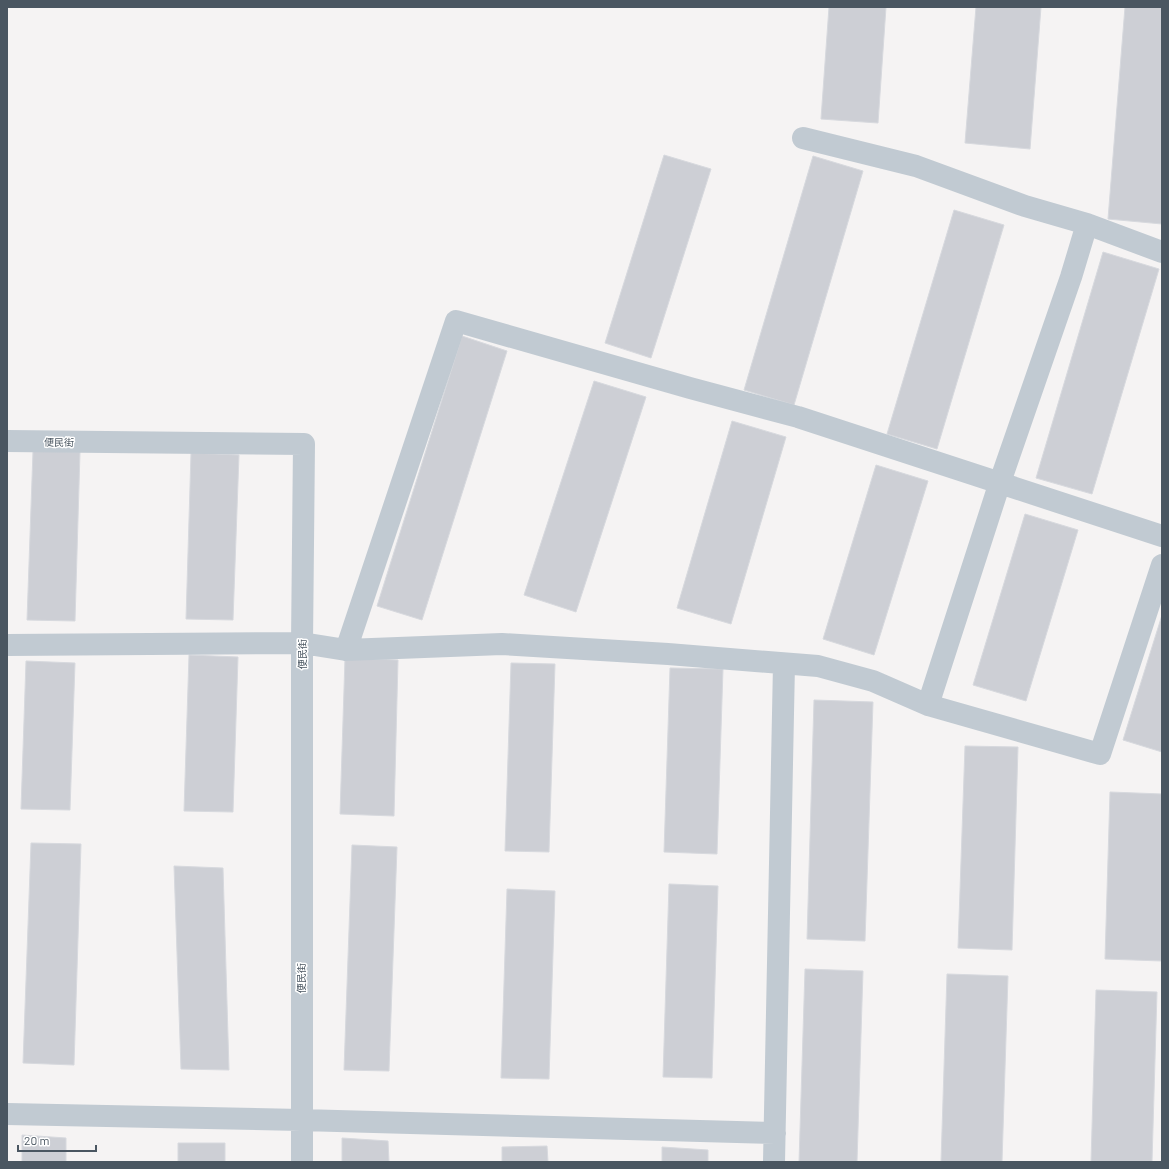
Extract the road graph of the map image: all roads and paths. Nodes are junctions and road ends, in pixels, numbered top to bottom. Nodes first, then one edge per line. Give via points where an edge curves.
1 (803, 138) dead end
2 (1087, 224) junction
3 (1162, 252) edge
4 (7, 441) edge
5 (1000, 482) junction
6 (1162, 536) edge
7 (1162, 565) edge
8 (302, 643) junction
9 (7, 645) edge
10 (346, 650) junction
11 (784, 664) junction
12 (928, 706) junction
13 (7, 1114) edge
14 (301, 1120) junction
15 (775, 1133) junction
16 (302, 1162) edge
17 (774, 1162) edge

1 - 2 street via 916,166 1025,206
2 - 3 street
2 - 5 street
4 - 8 street, 便民街 via 304,444
5 - 6 street
5 - 10 street via 798,417 456,321
5 - 12 street
7 - 12 street via 1100,754
8 - 9 street
8 - 10 street
8 - 14 street, 便民街
10 - 11 street via 502,644
11 - 12 street via 818,666 873,681
11 - 15 street
13 - 14 street
14 - 15 street
14 - 16 street, 便民街
15 - 17 street

